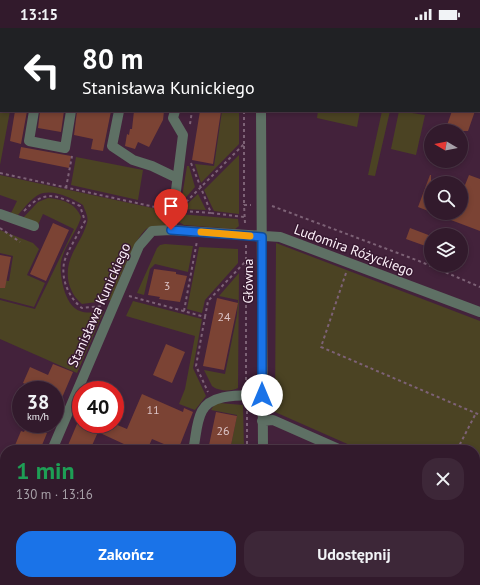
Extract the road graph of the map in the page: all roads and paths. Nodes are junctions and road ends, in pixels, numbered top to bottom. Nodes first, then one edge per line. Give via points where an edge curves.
1 (34, 112) edge
2 (71, 112) edge
3 (119, 112) edge
4 (175, 112) edge
5 (244, 112) edge
6 (261, 112) edge
7 (244, 144) junction
8 (65, 148) junction
9 (184, 162) dead end
10 (0, 173) edge
11 (177, 178) junction
12 (66, 188) junction
13 (200, 189) junction
14 (184, 205) dead end
15 (244, 205) junction
16 (266, 205) junction
17 (175, 211) junction
18 (272, 211) dead end
19 (211, 213) junction
20 (0, 214) edge
21 (244, 217) junction
22 (19, 220) junction
23 (34, 226) dead end
24 (0, 228) edge
25 (171, 230) junction
26 (246, 236) junction
27 (198, 237) dead end
28 (262, 237) junction
29 (20, 242) dead end
30 (246, 261) junction
31 (348, 269) dead end
32 (480, 288) edge
33 (131, 289) dead end
34 (114, 303) junction
35 (184, 311) junction
36 (480, 312) edge
37 (205, 317) junction
38 (262, 395) junction
39 (246, 396) junction
40 (212, 400) junction
41 (476, 413) junction
42 (480, 415) edge
43 (262, 421) junction
44 (54, 445) edge
45 (194, 445) edge
46 (247, 445) edge
47 (263, 445) edge
48 (330, 445) edge
49 (460, 445) edge

1 - 8 street via 29,141
2 - 8 street
3 - 11 street via 112,146 134,160
4 - 11 street via 174,118 183,135
5 - 7 path
6 - 16 street, Główna
7 - 13 path
7 - 15 path
8 - 12 path via 73,157
9 - 13 path via 190,163
10 - 12 path
11 - 17 street
12 - 17 path
13 - 14 path
13 - 19 path
15 - 16 path
15 - 21 path
16 - 18 path
16 - 28 street, Główna
16 - 32 path via 419,262
17 - 19 path
17 - 25 street
19 - 21 path
20 - 22 street
21 - 26 path
22 - 23 street
22 - 34 path via 32,203 49,195 80,206 85,221 64,263 68,292 74,302 82,308
24 - 29 path
25 - 26 street, Stanisława Kunickiego
25 - 34 street, Stanisława Kunickiego via 152,231 138,246
26 - 28 street, Stanisława Kunickiego
26 - 30 path
27 - 35 path
28 - 36 street, Ludomira Różyckiego via 280,237
28 - 38 street, Główna
30 - 37 path via 208,301
30 - 39 path
31 - 41 path via 321,347
33 - 35 path via 128,296
34 - 44 street, Stanisława Kunickiego
35 - 37 path
37 - 40 path via 196,366
38 - 39 street
38 - 43 street, Główna
39 - 40 street
39 - 46 path
40 - 45 street via 202,410
41 - 42 path
41 - 49 path
43 - 47 street, Główna
43 - 48 street via 273,420

